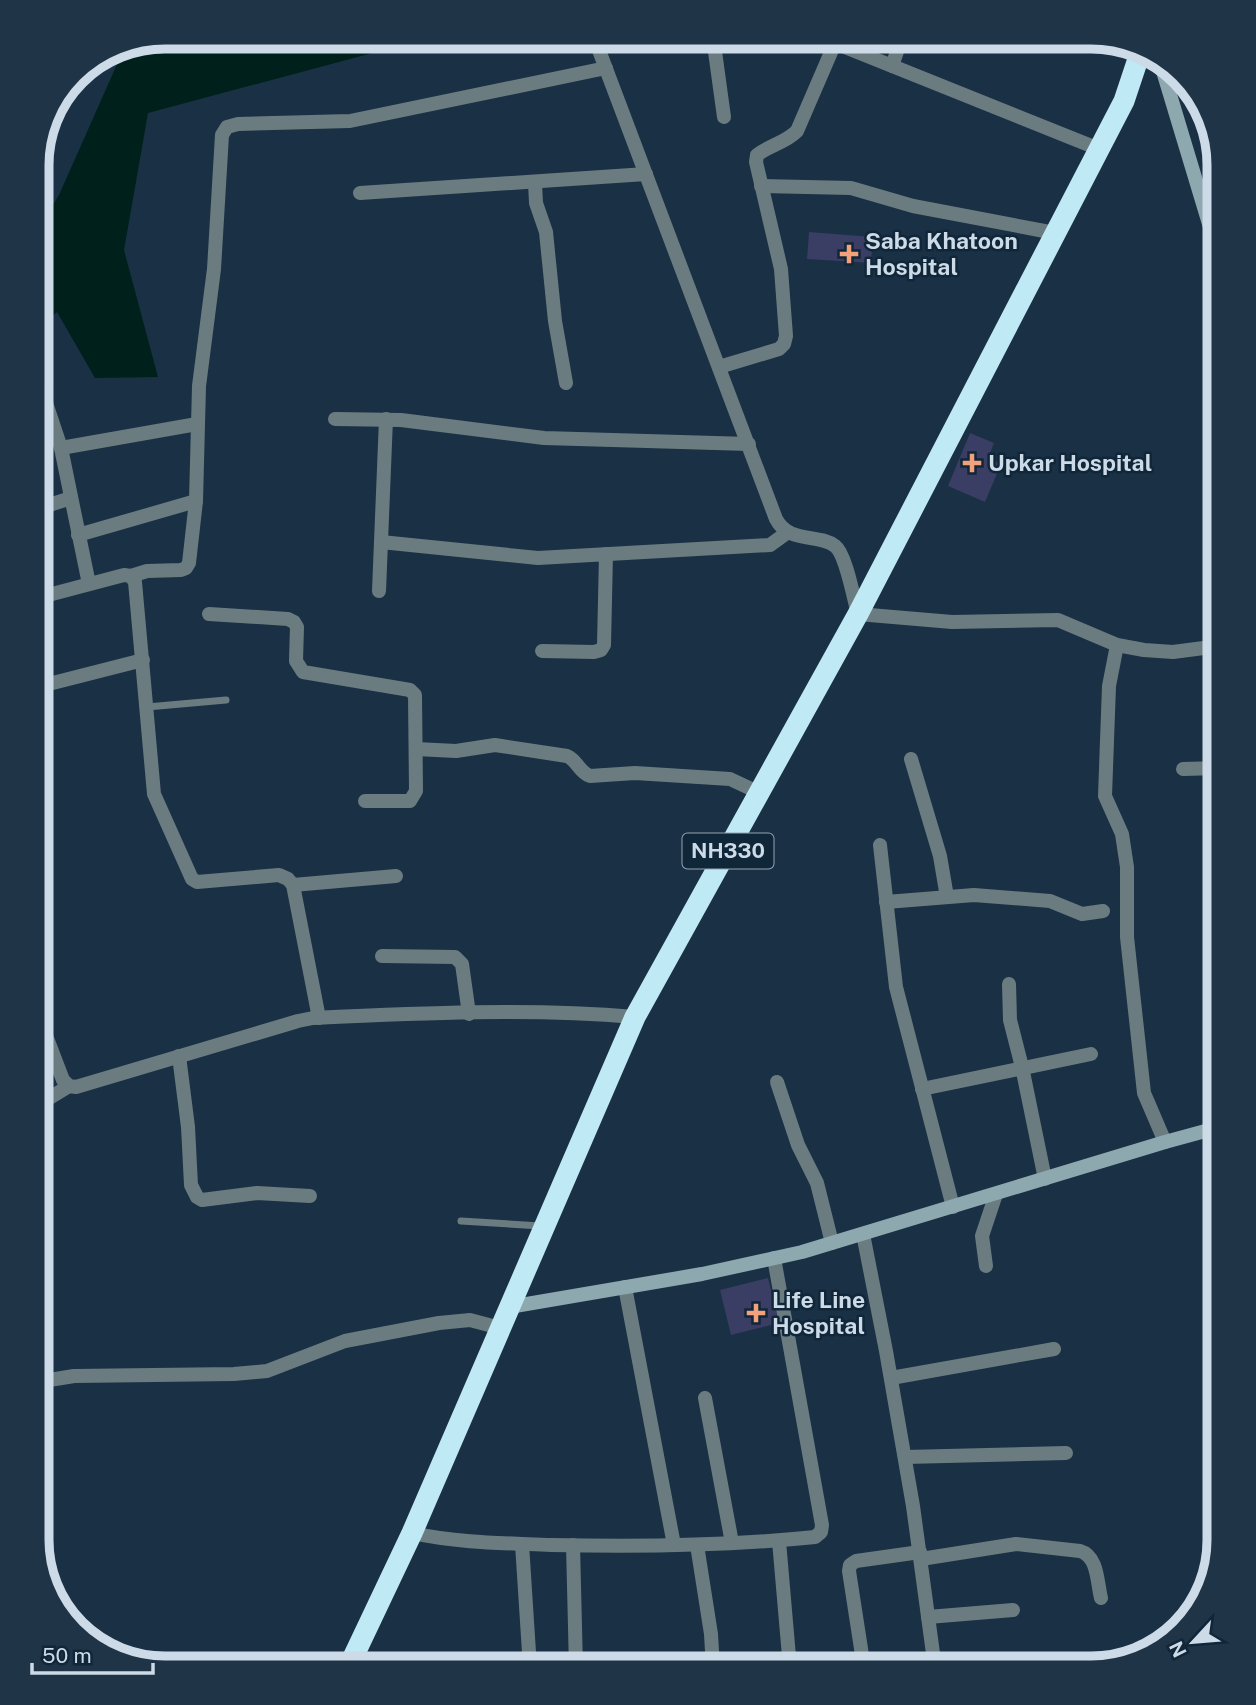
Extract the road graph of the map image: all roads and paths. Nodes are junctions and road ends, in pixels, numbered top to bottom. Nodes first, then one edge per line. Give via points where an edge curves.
1 (599, 49) edge
2 (715, 49) edge
3 (832, 49) edge
4 (850, 49) edge
5 (897, 49) edge
6 (1138, 59) edge
7 (891, 66) junction
8 (606, 68) junction
9 (1164, 76) edge
10 (1175, 85) edge
11 (1168, 89) junction
12 (724, 117) dead end
13 (1099, 149) junction
14 (646, 174) junction
15 (535, 183) junction
16 (761, 186) junction
17 (360, 193) dead end
18 (1207, 210) edge
19 (1055, 233) junction
20 (719, 367) junction
21 (566, 383) dead end
22 (49, 412) edge
23 (335, 419) dead end
24 (386, 419) junction
25 (197, 424) junction
26 (749, 444) junction
27 (61, 448) junction
28 (71, 498) junction
29 (197, 502) junction
30 (49, 505) edge
31 (788, 532) junction
32 (78, 535) junction
33 (381, 542) junction
34 (606, 554) junction
35 (131, 576) junction
36 (89, 584) junction
37 (379, 591) dead end
38 (49, 595) edge
39 (209, 614) dead end
40 (858, 614) junction
41 (1117, 645) junction
42 (1207, 648) edge
43 (542, 651) dead end
44 (143, 660) junction
45 (49, 684) edge
46 (226, 700) dead end
47 (147, 708) junction
48 (416, 749) junction
49 (911, 759) dead end
50 (1207, 768) edge
51 (1183, 769) dead end
52 (760, 793) junction
53 (365, 801) dead end
54 (880, 845) dead end
55 (396, 876) dead end
56 (293, 885) junction
57 (947, 897) junction
58 (886, 902) junction
59 (1103, 911) dead end
60 (382, 956) dead end
61 (1009, 984) dead end
62 (469, 1014) junction
63 (635, 1017) junction
64 (319, 1018) junction
65 (49, 1043) edge
66 (1091, 1054) dead end
67 (179, 1056) junction
68 (1022, 1067) junction
69 (777, 1082) dead end
70 (69, 1086) junction
71 (922, 1089) junction
72 (49, 1098) edge
73 (1207, 1131) edge
74 (1165, 1142) junction
75 (1045, 1180) junction
76 (996, 1194) junction
77 (310, 1196) dead end
78 (953, 1207) junction
79 (461, 1221) dead end
80 (545, 1226) junction
81 (863, 1234) junction
82 (832, 1243) junction
83 (774, 1258) junction
84 (986, 1266) dead end
85 (625, 1287) junction
86 (509, 1307) junction
87 (500, 1328) junction
88 (1054, 1349) dead end
89 (891, 1378) junction
90 (49, 1380) edge
91 (705, 1398) dead end
92 (1066, 1453) dead end
93 (905, 1457) junction
94 (412, 1533) junction
95 (779, 1541) junction
96 (732, 1543) junction
97 (522, 1544) junction
98 (573, 1545) junction
99 (674, 1545) junction
100 (697, 1545) junction
101 (920, 1556) junction
102 (1101, 1598) dead end
103 (1013, 1609) dead end
104 (928, 1617) junction
105 (354, 1656) edge
106 (529, 1656) edge
107 (576, 1656) edge
108 (712, 1656) edge
109 (789, 1656) edge
110 (862, 1656) edge
111 (933, 1656) edge

1 - 8 street
2 - 12 street
3 - 16 street via 797,131 757,155
4 - 7 street
5 - 7 street
6 - 13 highway, NH330 via 1124,101
7 - 13 street
8 - 14 street
8 - 25 street via 350,121 227,127 222,135
9 - 11 street
10 - 11 lane
11 - 18 street
13 - 19 highway, NH330
14 - 15 street
14 - 20 street
15 - 17 street
15 - 21 street
16 - 19 street via 851,188 913,206
16 - 20 street via 781,269 784,344
19 - 40 highway, NH330
20 - 26 street
22 - 27 street
23 - 24 street
24 - 26 street via 544,438
24 - 33 street
25 - 27 street
25 - 29 street
26 - 31 street via 776,519
27 - 28 street
28 - 30 street
28 - 32 street
29 - 32 street
29 - 35 street via 186,568
31 - 34 street via 770,545
31 - 40 street via 835,546 842,555
32 - 36 street
33 - 34 street via 538,558
33 - 37 street
34 - 43 street via 601,650
35 - 36 street
35 - 44 street via 137,588
36 - 38 street
39 - 48 street via 288,619 297,627 296,661 303,672 410,690 416,699
40 - 41 street via 952,622 1058,620
40 - 52 highway, NH330
41 - 42 street via 1173,652
41 - 74 street via 1109,686 1105,796 1122,834 1127,867 1127,937 1144,1093
44 - 45 street
44 - 47 street
46 - 47 lane
47 - 56 street via 154,794 192,879 279,875
48 - 52 street via 456,751 495,745 567,756 590,776 635,773 730,779
48 - 53 street via 414,797 410,801
49 - 57 street via 940,856
50 - 51 street
52 - 63 highway, NH330
54 - 58 street
55 - 56 street
56 - 64 street
57 - 58 street
57 - 59 street via 1050,901 1082,914
58 - 71 street via 896,987
60 - 62 street via 455,957 462,964
61 - 68 street via 1010,1020
62 - 63 street
62 - 64 street
63 - 80 highway, NH330
64 - 67 street
65 - 70 street
66 - 68 street
67 - 70 street
67 - 77 street via 191,1185 197,1198 266,1193
68 - 71 street
68 - 75 street
69 - 82 street via 798,1145 817,1183
70 - 72 street
71 - 78 street
73 - 74 street
74 - 75 street
75 - 76 street
76 - 78 street
76 - 84 street via 983,1228
78 - 81 street
79 - 80 lane
80 - 86 highway, NH330
81 - 82 street
81 - 89 street
82 - 83 street
83 - 85 street
83 - 95 street via 822,1525 815,1537
85 - 86 street
85 - 99 street
86 - 87 highway, NH330
87 - 90 street via 470,1320 345,1340 267,1371
87 - 94 highway, NH330
88 - 89 street
89 - 93 street
91 - 96 street
92 - 93 street
93 - 101 street
94 - 97 street via 459,1542
94 - 105 highway, NH330
95 - 96 street
95 - 109 street
96 - 100 street
97 - 98 street
97 - 106 street
98 - 99 street
98 - 107 street
99 - 100 street
100 - 108 street
101 - 102 street via 1016,1544 1080,1551 1093,1559
101 - 104 street
101 - 110 street via 850,1565
103 - 104 street
104 - 111 street

